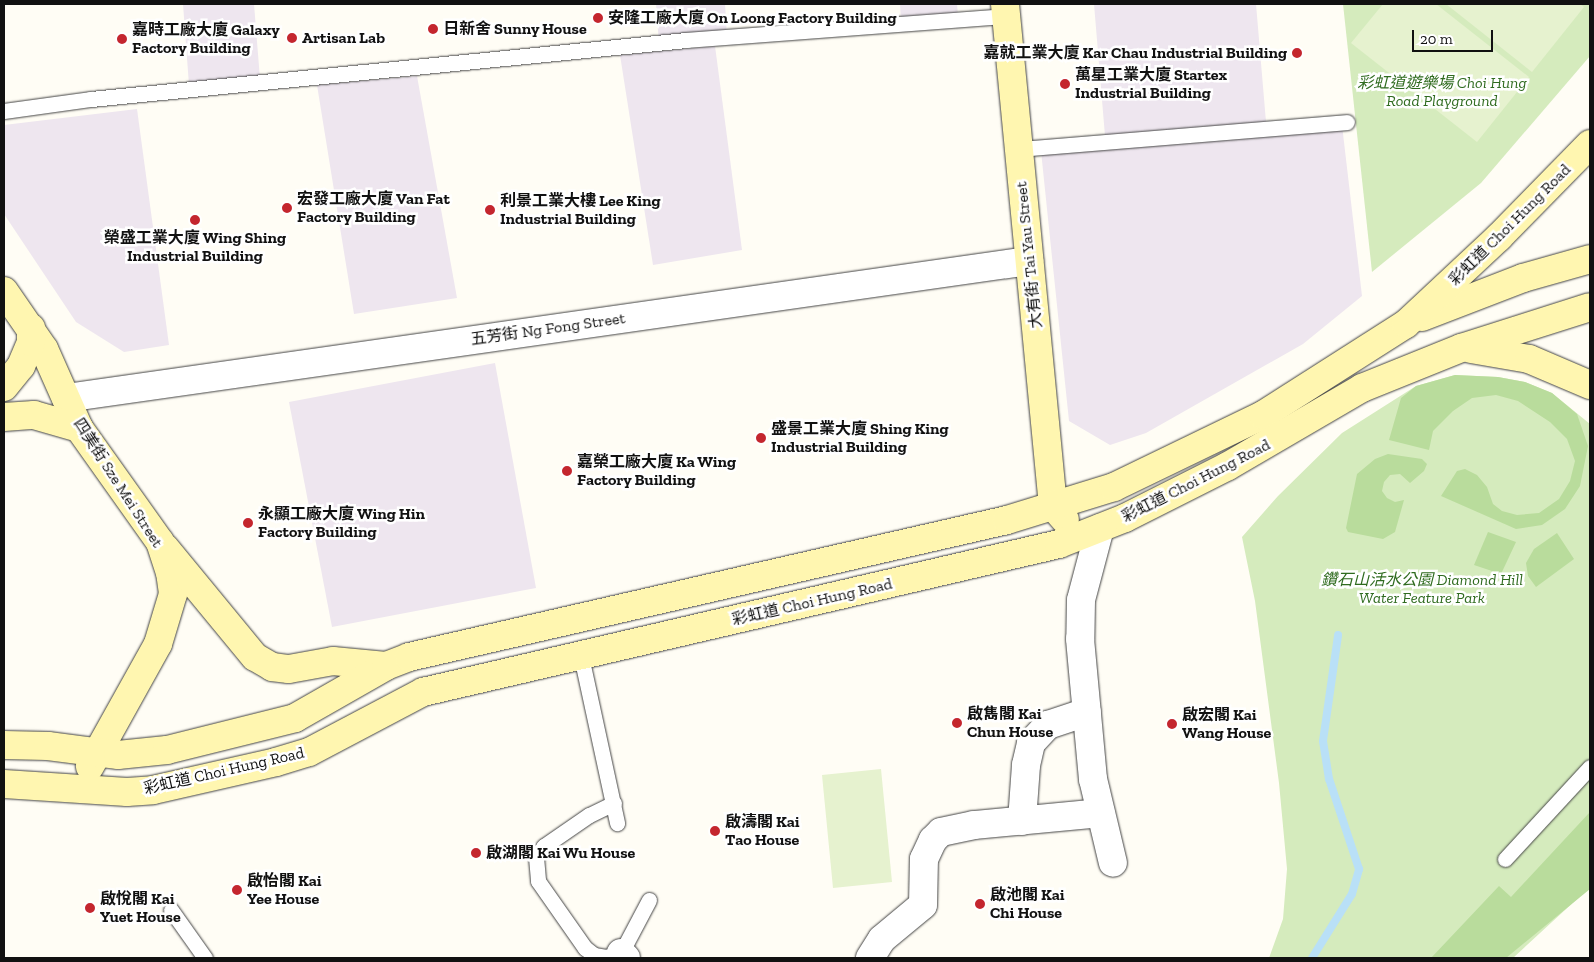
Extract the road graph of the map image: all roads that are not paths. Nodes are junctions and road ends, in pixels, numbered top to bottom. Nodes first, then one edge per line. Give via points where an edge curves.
1 (1006, 10) edge
2 (4, 111) edge
3 (1347, 122) dead end
4 (1590, 144) edge
5 (1019, 149) junction
6 (1590, 259) edge
7 (1029, 261) junction
8 (4, 291) edge
9 (1590, 307) edge
10 (1406, 324) junction
11 (31, 328) junction
12 (1461, 348) junction
13 (1590, 385) edge
14 (4, 388) edge
15 (66, 398) junction
16 (4, 417) edge
17 (79, 428) junction
18 (1053, 506) junction
19 (1100, 528) junction
20 (160, 542) junction
21 (581, 656) junction
22 (386, 666) junction
23 (1087, 712) junction
24 (4, 745) edge
25 (97, 753) junction
26 (1590, 767) edge
27 (4, 784) edge
28 (77, 789) junction
29 (614, 803) junction
30 (1100, 813) junction
31 (1022, 822) junction
32 (617, 823) dead end
33 (1505, 859) dead end
34 (1113, 863) dead end
35 (648, 900) dead end
36 (171, 910) dead end
37 (624, 955) edge
38 (205, 958) edge
39 (870, 958) edge

1 - 2 lane via 91,99
1 - 5 main road, 大有街 Tai Yau Street
3 - 5 lane
4 - 10 main road, 彩虹道 Choi Hung Road via 1499,237
5 - 7 main road, 大有街 Tai Yau Street
6 - 10 main road, 彩虹道 Choi Hung Road via 1523,278
7 - 15 street, 五芳街 Ng Fong Street
7 - 18 main road, 大有街 Tai Yau Street
8 - 11 main road, 四美街 Sze Mei Street
9 - 12 main road, 彩虹道 Choi Hung Road
10 - 18 main road, 彩虹道 Choi Hung Road via 1263,415 1114,487
11 - 14 main road via 31,342 23,361
11 - 15 main road, 四美街 Sze Mei Street
12 - 13 main road via 1529,359
12 - 19 main road, 彩虹道 Choi Hung Road via 1362,388 1228,466
15 - 17 main road, 四美街 Sze Mei Street
16 - 17 main road via 34,415
17 - 20 main road, 四美街 Sze Mei Street
18 - 19 main road via 1067,521
18 - 22 main road, 彩虹道 Choi Hung Road via 1007,520 409,657
19 - 21 main road, 彩虹道 Choi Hung Road via 1042,549
19 - 23 street via 1082,600 1080,639
20 - 22 main road via 255,657 272,667 289,669 333,661
20 - 25 main road, 四美街 Sze Mei Street via 172,587 167,618 158,644
21 - 28 main road, 彩虹道 Choi Hung Road via 423,692 323,745 276,762 153,790
21 - 29 lane
22 - 25 main road, 彩虹道 Choi Hung Road via 320,706 278,723 167,750 118,755
23 - 30 street
23 - 31 street via 1048,725 1031,743
24 - 25 main road, 彩虹道 Choi Hung Road via 48,746
25 - 28 main road, 四美街 Sze Mei Street
26 - 33 lane
27 - 28 main road, 彩虹道 Choi Hung Road
29 - 32 lane
29 - 37 lane via 589,815 544,846 536,857 535,869 545,891 585,948 594,955
30 - 31 street
30 - 34 street
31 - 39 street via 974,825 941,832 933,840 924,859 923,905 882,939
35 - 37 lane
36 - 38 lane

